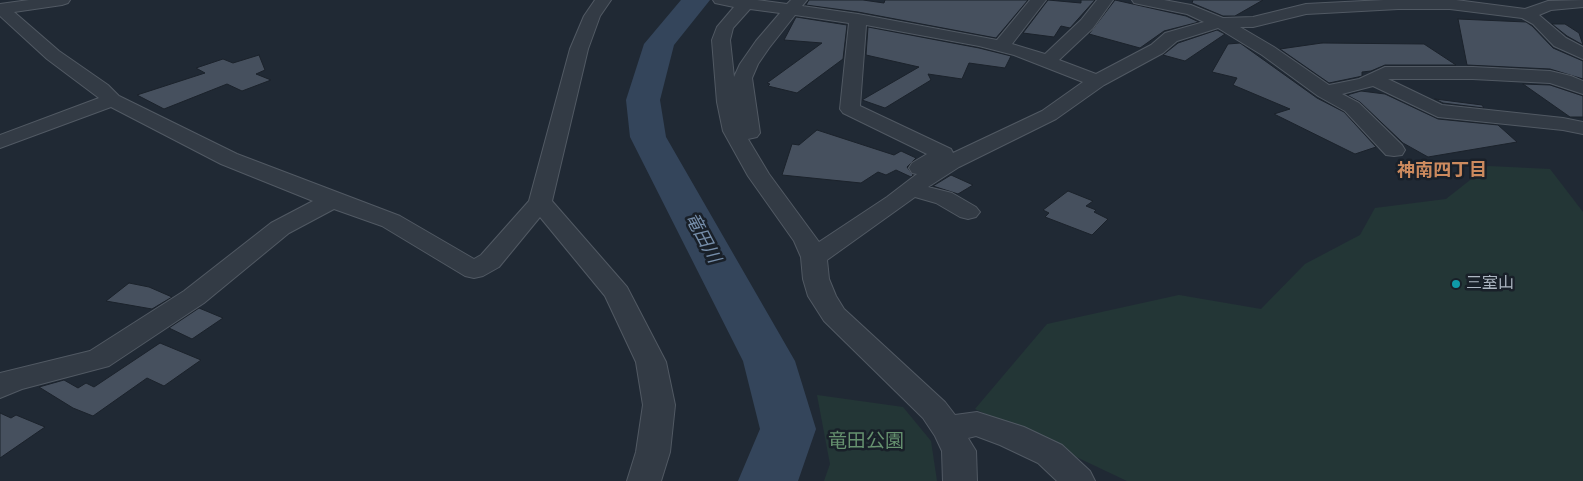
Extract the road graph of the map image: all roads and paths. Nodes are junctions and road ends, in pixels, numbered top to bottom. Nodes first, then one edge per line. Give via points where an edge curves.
1 (62, 0) edge
2 (603, 0) edge
3 (720, 0) edge
4 (850, 0) edge
5 (1038, 0) edge
6 (1106, 0) edge
7 (1140, 0) edge
8 (1206, 0) edge
9 (1473, 0) edge
10 (748, 2) edge
11 (1583, 2) edge
12 (1450, 4) junction
13 (795, 5) edge
14 (2, 9) edge
15 (1191, 10) junction
16 (1526, 14) junction
17 (838, 16) junction
18 (858, 19) junction
19 (1222, 23) junction
20 (1542, 24) junction
21 (1575, 32) dead end
22 (1001, 46) junction
23 (1583, 54) edge
24 (1047, 62) junction
25 (1373, 79) junction
26 (1097, 81) junction
27 (1583, 88) edge
28 (1325, 92) junction
29 (112, 100) junction
30 (1583, 128) edge
31 (0, 142) edge
32 (1394, 150) dead end
33 (748, 157) junction
34 (903, 195) junction
35 (332, 200) junction
36 (540, 202) junction
37 (968, 212) dead end
38 (814, 257) junction
39 (0, 387) edge
40 (947, 429) junction
41 (644, 481) edge
42 (960, 481) edge
43 (1078, 481) edge

1 - 14 street
2 - 36 street via 592,16 579,49
3 - 10 street
4 - 17 street
5 - 22 street
6 - 24 street via 1087,24
7 - 15 street
8 - 15 street
9 - 12 street
10 - 13 street
10 - 33 street via 725,27 721,40 733,131
11 - 16 street via 1548,6
12 - 16 street
12 - 19 street via 1314,8 1253,22
13 - 17 street
13 - 33 street via 757,52 743,78 752,144
14 - 29 street via 53,56
15 - 19 street
16 - 20 street
17 - 18 street
18 - 22 street
18 - 34 street via 850,109 943,154 901,180
19 - 26 street via 1172,37
19 - 28 street
20 - 21 street
20 - 23 street via 1553,37
22 - 24 street
24 - 26 street
25 - 27 street via 1385,73 1473,73 1550,77
25 - 28 street
25 - 30 street via 1438,111
26 - 34 street via 1049,115 951,162
28 - 32 street via 1352,106
29 - 31 street
29 - 35 street via 229,159
33 - 38 street via 806,240
34 - 37 street via 944,198
34 - 38 street
35 - 36 street via 391,221 474,270 490,261
35 - 39 street via 280,228 194,296 99,360 13,380
36 - 41 street via 617,293 651,362 659,405 653,452
38 - 40 street via 816,279 834,315 934,410
40 - 42 street via 959,451
40 - 43 street via 977,424 1012,436 1050,454

